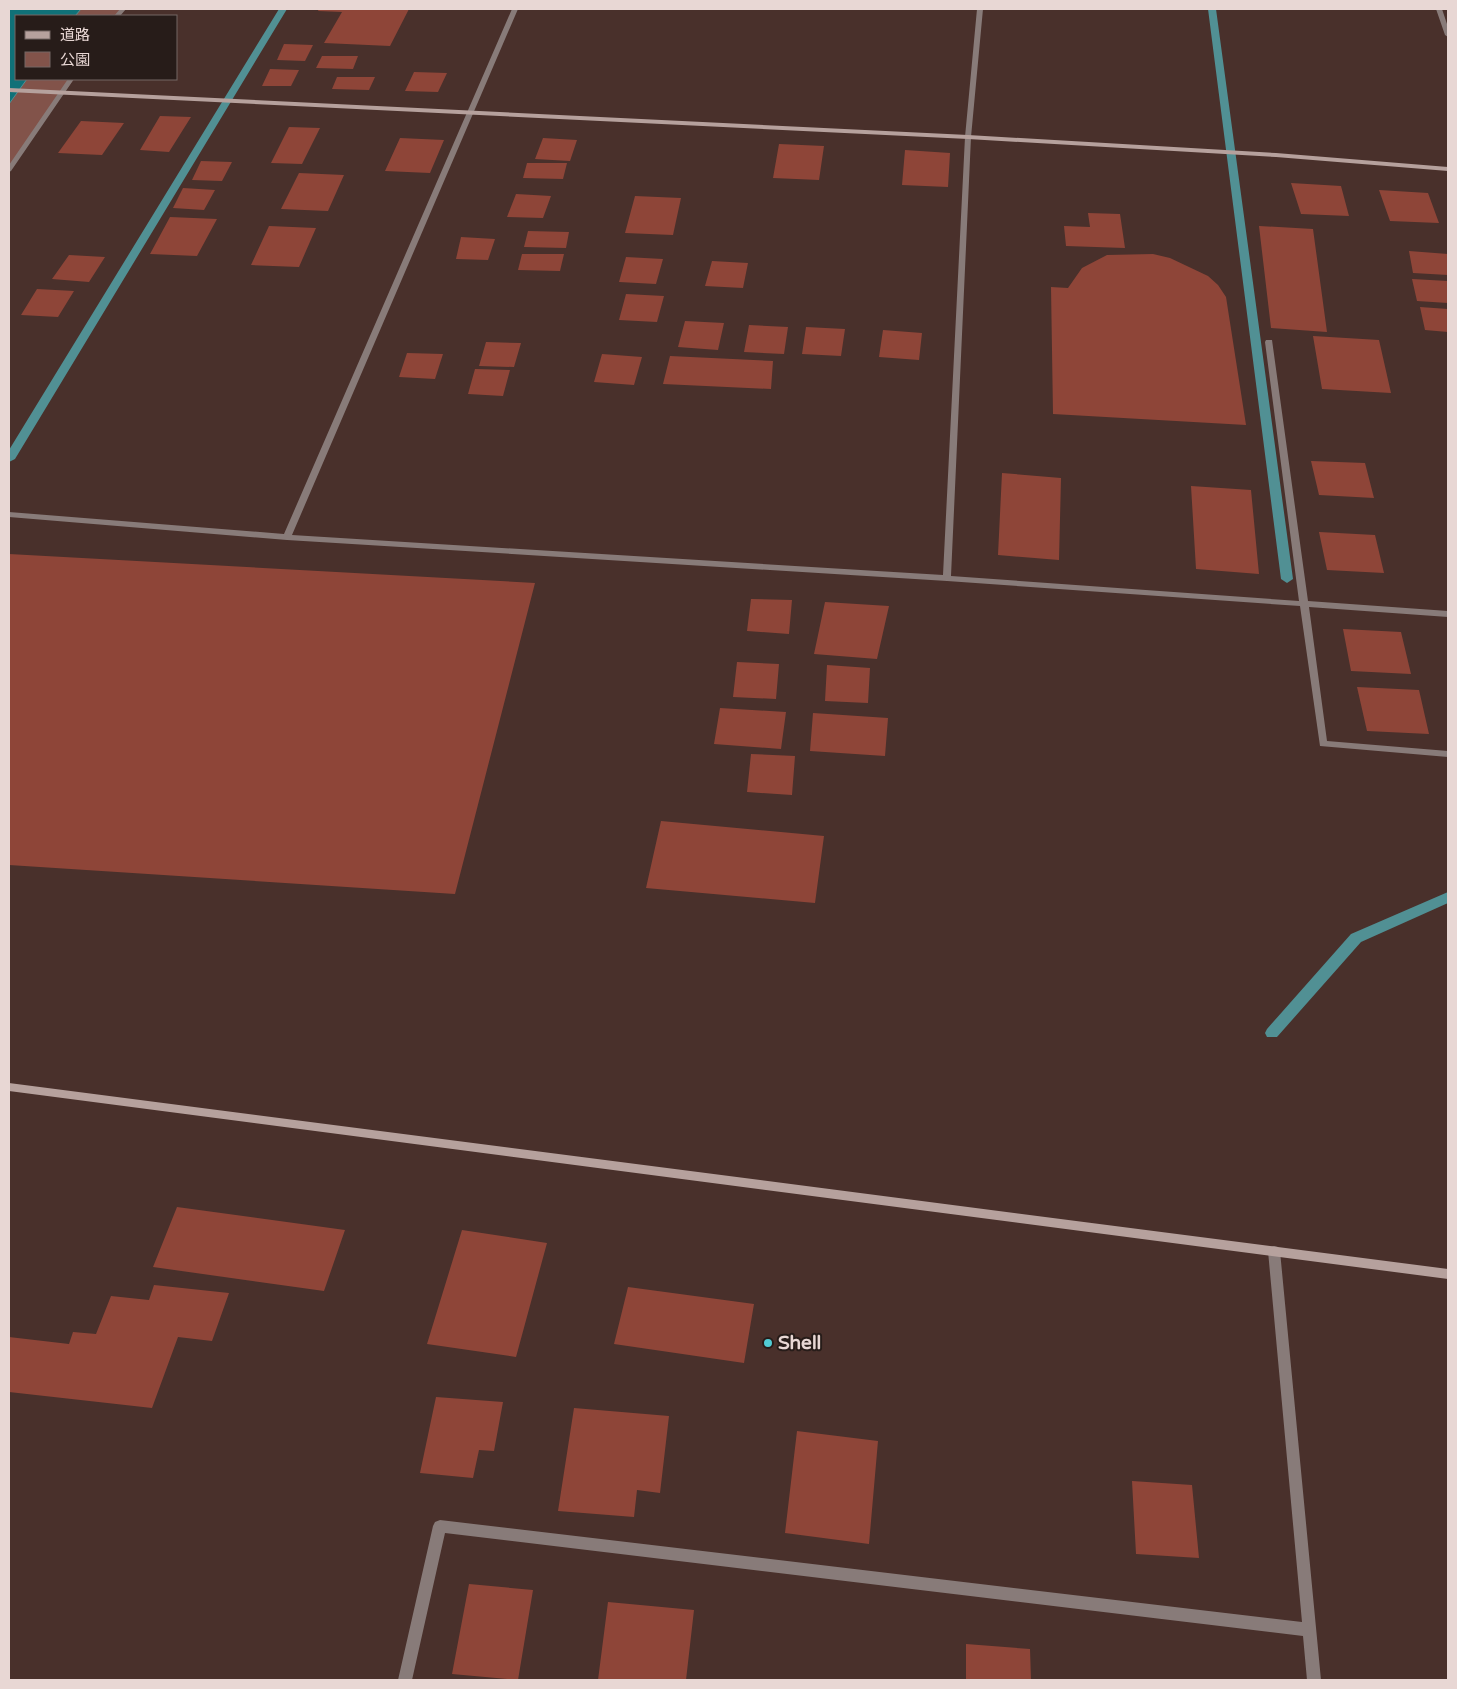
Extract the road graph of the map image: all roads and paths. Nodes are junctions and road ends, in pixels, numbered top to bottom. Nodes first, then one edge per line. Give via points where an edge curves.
1 (515, 9) edge
2 (980, 9) edge
3 (1439, 9) edge
4 (1445, 18) edge
5 (1448, 35) edge
6 (71, 80) edge
7 (9, 90) edge
8 (62, 92) junction
9 (470, 112) junction
10 (968, 136) junction
11 (1448, 169) edge
12 (9, 170) edge
13 (1269, 342) dead end
14 (14, 516) edge
15 (287, 537) junction
16 (947, 578) junction
17 (1304, 604) junction
18 (1448, 614) edge
19 (1448, 754) edge
20 (9, 1087) edge
21 (1274, 1251) junction
22 (1448, 1274) edge
23 (1310, 1630) junction
24 (405, 1680) edge
25 (1314, 1680) edge

1 - 9 street
2 - 10 street
3 - 4 street
4 - 5 street
6 - 8 street
7 - 8 street
8 - 9 street
8 - 12 street
9 - 10 street
9 - 15 street
10 - 11 street via 1243,152
10 - 16 street
13 - 17 street
14 - 15 street
15 - 16 street
16 - 17 street
17 - 18 street
17 - 19 street via 1322,744
20 - 21 street
21 - 22 street
21 - 23 street
23 - 24 street via 440,1526
23 - 25 street

